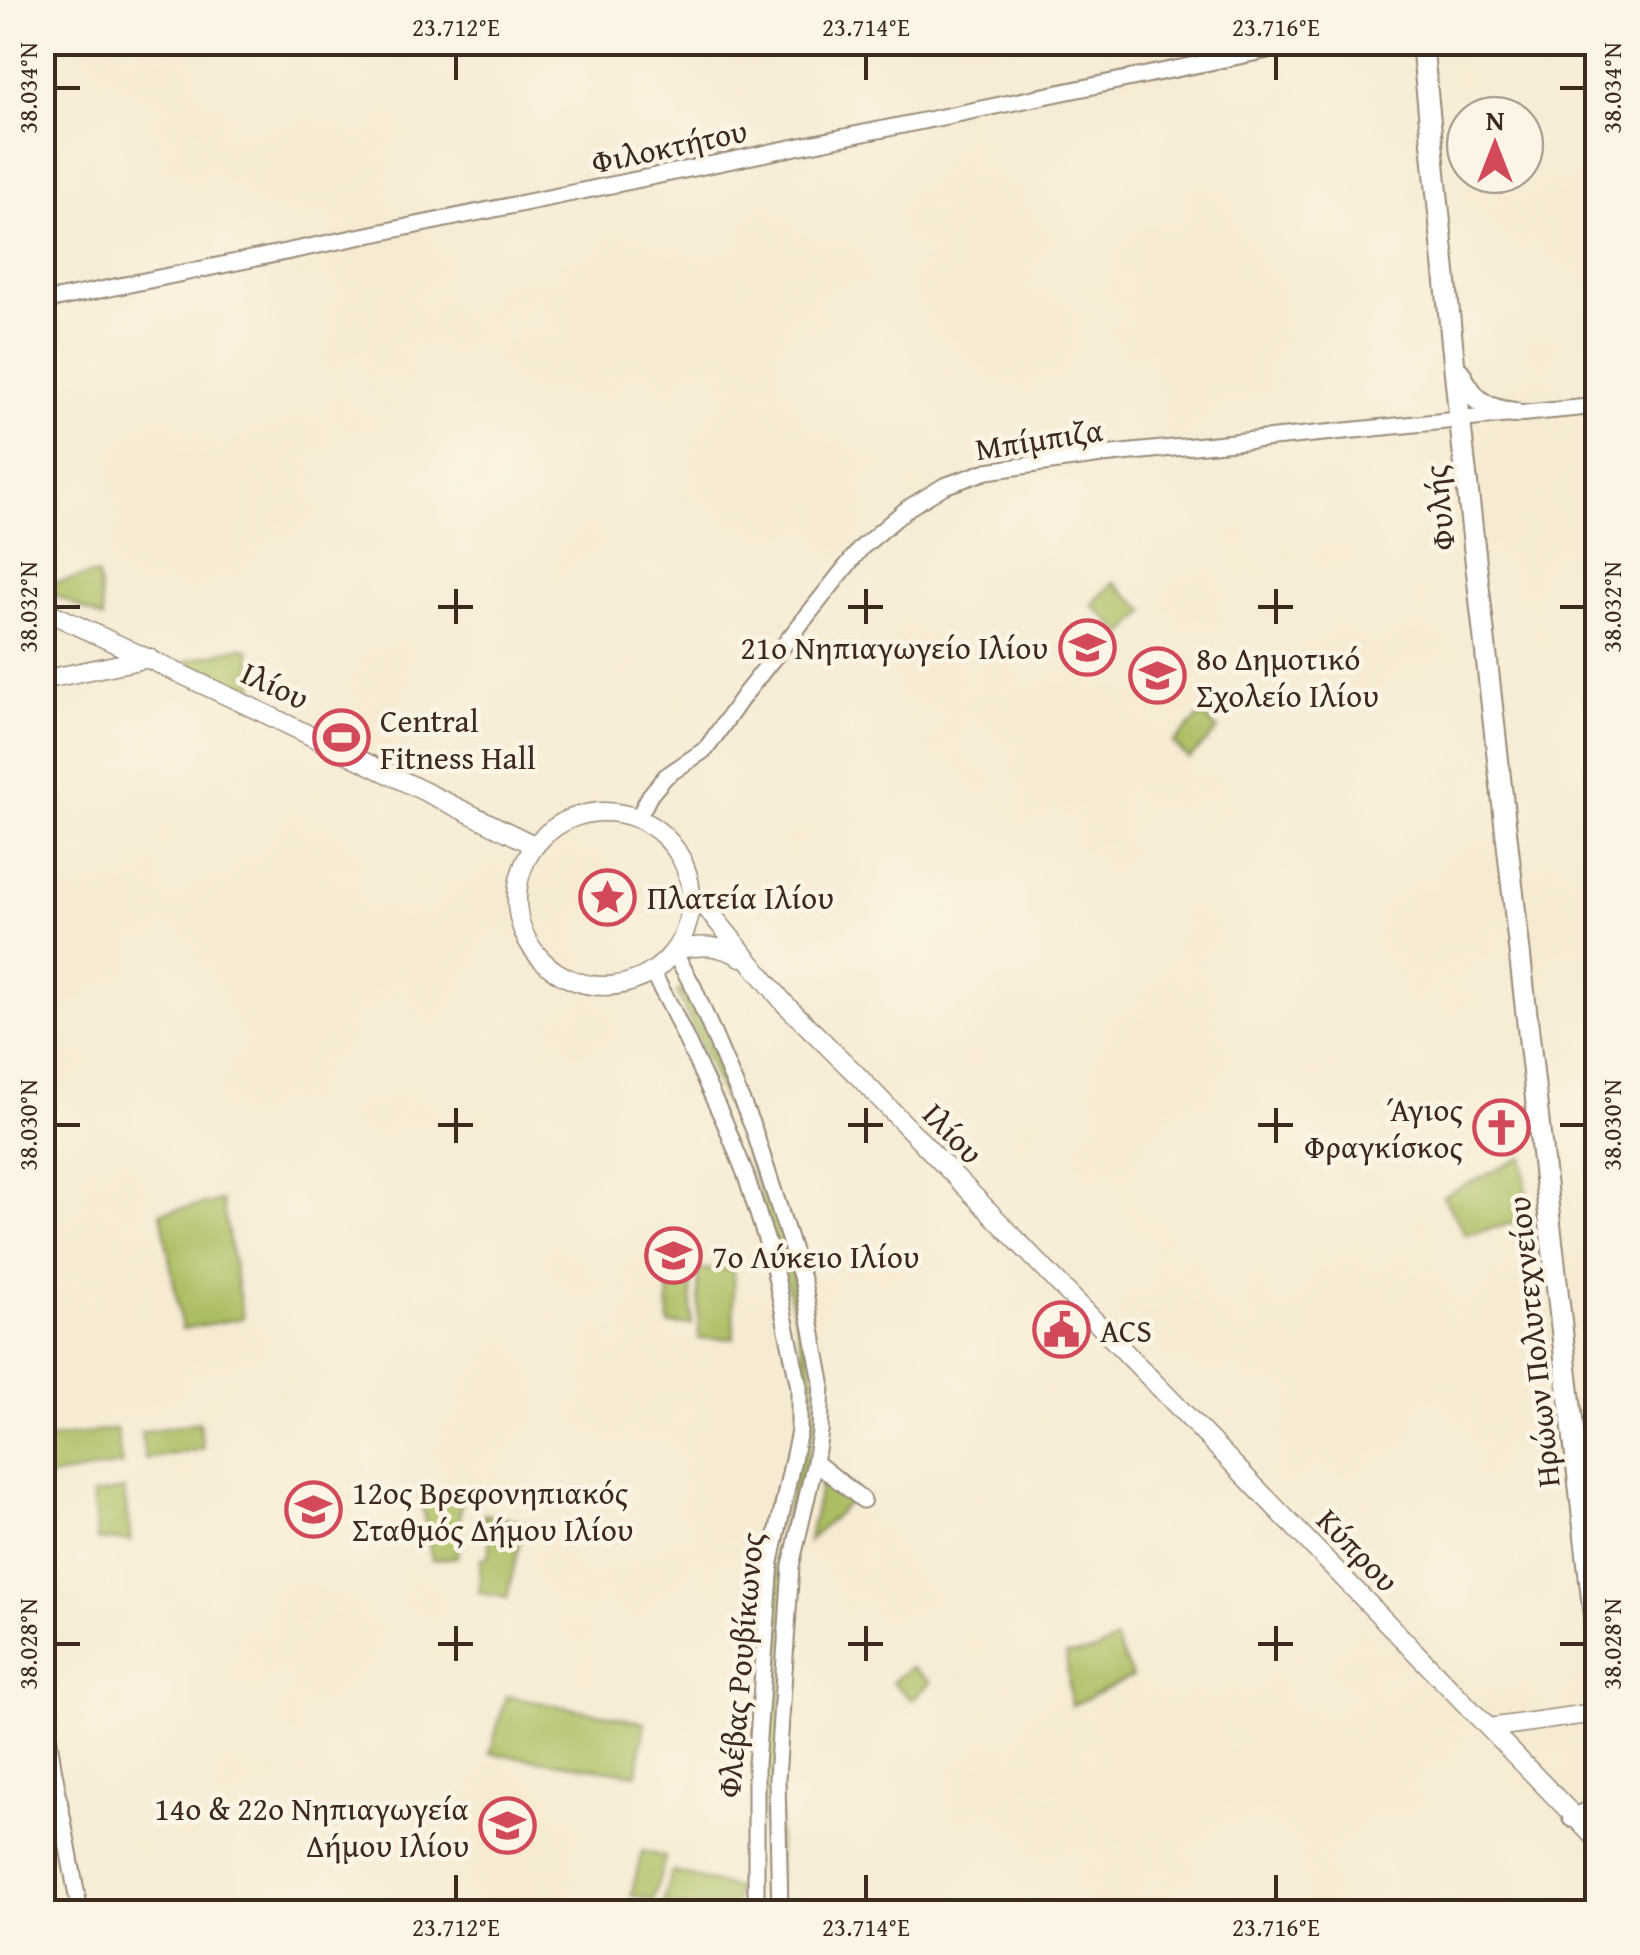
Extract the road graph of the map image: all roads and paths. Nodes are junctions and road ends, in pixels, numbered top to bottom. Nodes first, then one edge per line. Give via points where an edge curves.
1 (1307, 42) edge
2 (1422, 42) edge
3 (42, 302) edge
4 (1455, 364) junction
5 (1598, 406) edge
6 (1514, 412) junction
7 (1460, 418) junction
8 (42, 609) edge
9 (149, 658) junction
10 (42, 680) edge
11 (639, 816) junction
12 (534, 845) junction
13 (692, 898) junction
14 (675, 951) junction
15 (750, 963) junction
16 (1520, 966) joint
17 (652, 972) junction
18 (1074, 1301) joint
19 (815, 1462) junction
20 (863, 1500) dead end
21 (1598, 1652) edge
22 (42, 1696) edge
23 (1598, 1714) edge
24 (1489, 1728) junction
25 (1598, 1808) edge
26 (42, 1816) edge
27 (1574, 1817) junction
28 (62, 1818) junction
29 (1598, 1842) edge
30 (80, 1912) edge
31 (756, 1912) edge
32 (780, 1912) edge

1 - 3 street, Φιλοκτήτου
2 - 4 main road, Φυλής
4 - 6 main road via 1479,402
4 - 7 main road, Φυλής
5 - 6 street, Μπίμπιζα
6 - 7 street, Μπίμπιζα
7 - 11 street, Μπίμπιζα via 1102,455 1006,468 944,486 861,548 706,748 666,776
7 - 16 main road, Φυλής
8 - 9 main road, Ιλίου
9 - 10 main road
9 - 12 main road, Ιλίου
11 - 12 main road via 585,814
11 - 13 main road via 676,850
12 - 17 main road via 521,872 518,911 522,930 545,963 592,985 617,985
13 - 14 main road
13 - 15 main road, Ιλίου
14 - 15 main road, Ιλίου via 718,946
14 - 17 main road
14 - 19 street via 754,1130 803,1282 822,1382
15 - 18 main road, Ιλίου
16 - 21 main road, Ηρώων Πολυτεχνείου
17 - 31 street, Φλέβας Ρουβίκωνος via 745,1173 772,1258 799,1387 799,1431 771,1562 756,1764
18 - 24 main road, Κύπρου
19 - 20 street
19 - 32 street via 791,1566 777,1778
22 - 28 street
23 - 24 main road
24 - 27 main road, Κύπρου
25 - 27 main road
26 - 28 street
27 - 29 main road, Κύπρου
28 - 30 street

